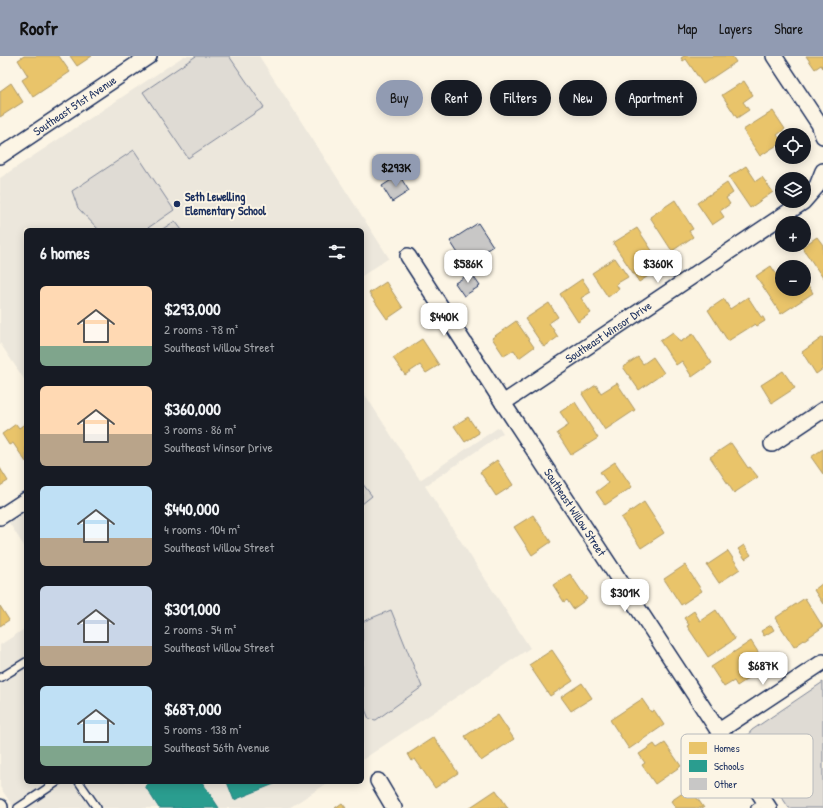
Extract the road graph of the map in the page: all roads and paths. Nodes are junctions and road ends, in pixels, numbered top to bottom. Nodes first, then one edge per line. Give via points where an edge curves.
1 (149, 56) edge
2 (774, 56) edge
3 (823, 136) edge
4 (0, 156) edge
5 (823, 171) edge
6 (408, 256) dead end
7 (503, 404) junction
8 (823, 410) edge
9 (772, 444) dead end
10 (24, 501) edge
11 (0, 517) edge
12 (823, 662) edge
13 (24, 663) edge
14 (0, 678) edge
15 (719, 731) junction
16 (721, 734) edge
17 (378, 781) dead end
18 (54, 784) edge
19 (80, 784) edge
20 (18, 808) edge
21 (97, 808) edge
22 (394, 808) edge

1 - 4 street, Southeast 51st Avenue
2 - 3 street via 819,124
5 - 7 street, Southeast Winsor Drive via 817,186 803,202
6 - 7 street, Southeast Willow Street
7 - 15 street, Southeast Willow Street
8 - 9 street
10 - 11 street
12 - 15 street
13 - 14 lane
15 - 16 street, Southeast Willow Street
17 - 22 street
18 - 20 lane
19 - 21 lane

